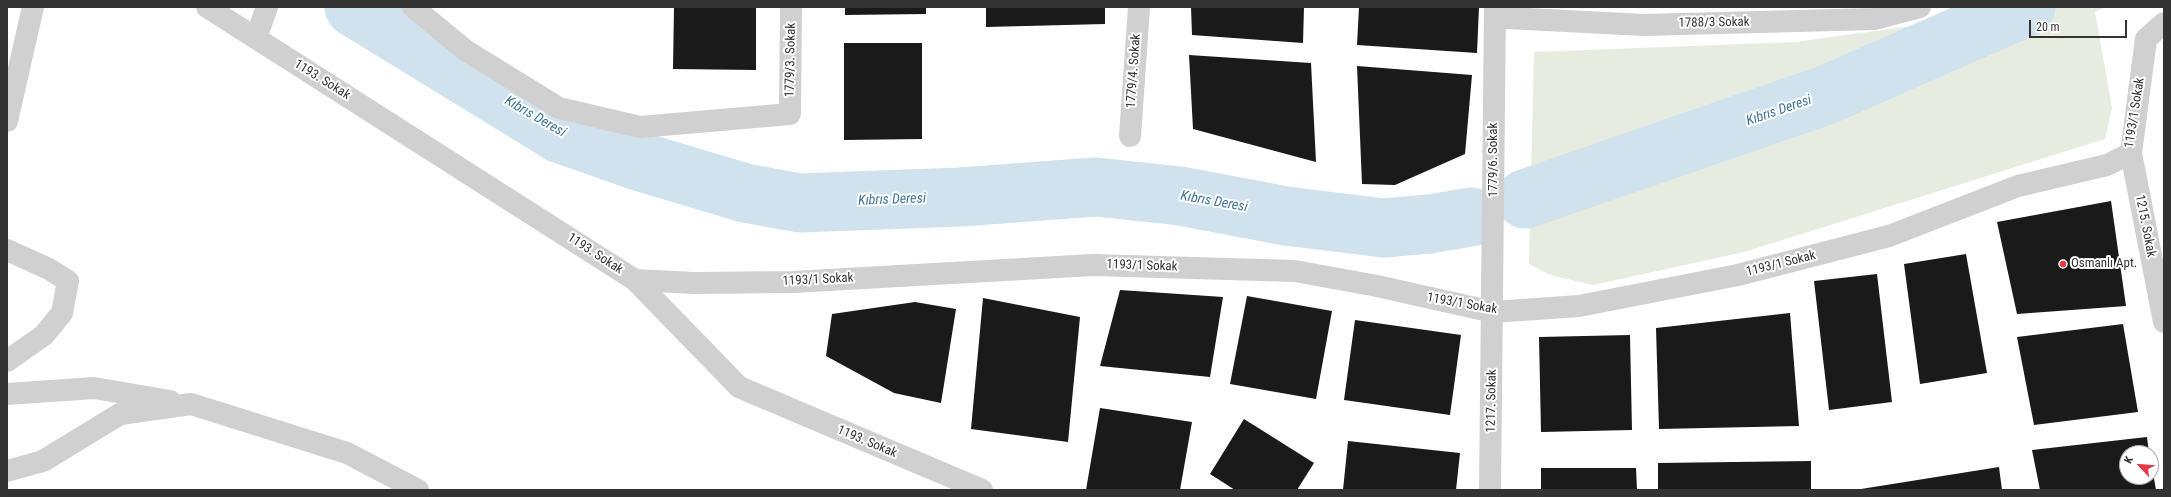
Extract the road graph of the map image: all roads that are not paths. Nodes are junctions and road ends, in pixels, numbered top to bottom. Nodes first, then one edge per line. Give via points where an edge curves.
1 (33, 7) edge
2 (207, 7) edge
3 (267, 7) edge
4 (413, 7) edge
5 (791, 7) edge
6 (1139, 7) edge
7 (1920, 7) edge
8 (1501, 12) edge
9 (2164, 23) edge
10 (256, 38) junction
11 (7, 120) edge
12 (1130, 136) dead end
13 (2131, 153) junction
14 (7, 250) edge
15 (635, 280) junction
16 (1493, 312) junction
17 (2164, 322) edge
18 (7, 361) edge
19 (7, 394) edge
20 (191, 404) junction
21 (7, 471) edge
22 (418, 490) edge
23 (982, 490) edge
24 (1490, 490) edge

1 - 11 street
2 - 10 street, 1193. Sokak
3 - 10 street
4 - 5 street, 1779/3. Sokak via 465,50 559,108 640,127 790,114
6 - 12 street, 1779/4. Sokak
7 - 8 street, 1788/3 Sokak via 1874,19 1644,25
8 - 16 street, 1779/6. Sokak
9 - 13 street, 1193/1 Sokak via 2146,38
10 - 15 street, 1193. Sokak
13 - 16 street, 1193/1 Sokak via 2107,166 2018,186 1889,236 1738,275 1579,306
13 - 17 street, 1215. Sokak
14 - 18 street via 49,269 68,281 62,313 44,335
15 - 16 street, 1193/1 Sokak via 694,283 794,282 1093,265 1295,271
15 - 23 street, 1193. Sokak via 739,387
16 - 24 street, 1217. Sokak
19 - 20 street via 94,388
20 - 21 street via 120,414 43,461
20 - 22 street via 347,452

